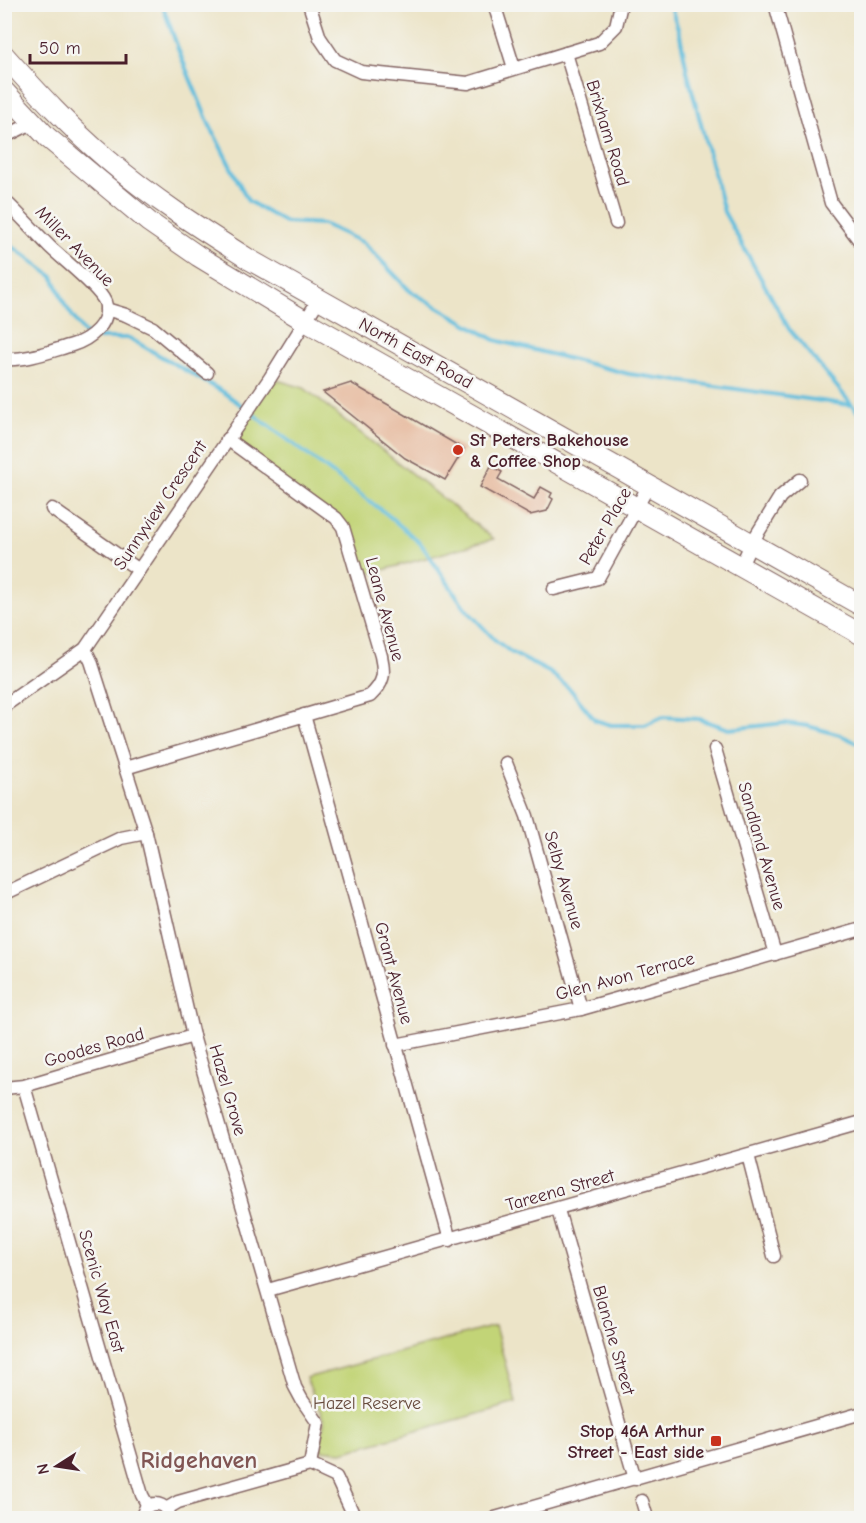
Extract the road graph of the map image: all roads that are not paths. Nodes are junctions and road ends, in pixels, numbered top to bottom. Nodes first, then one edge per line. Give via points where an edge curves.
1 (309, 4) edge
2 (494, 4) edge
3 (621, 4) edge
4 (775, 4) edge
5 (566, 53) junction
6 (4, 55) edge
7 (514, 68) junction
8 (4, 91) edge
9 (34, 122) junction
10 (4, 137) edge
11 (4, 200) edge
12 (616, 223) dead end
13 (861, 244) edge
14 (319, 299) junction
15 (106, 309) junction
16 (306, 321) junction
17 (4, 358) edge
18 (207, 374) dead end
19 (227, 439) junction
20 (800, 480) dead end
21 (649, 485) junction
22 (637, 508) junction
23 (52, 509) dead end
24 (751, 544) junction
25 (741, 566) junction
26 (139, 570) junction
27 (554, 589) dead end
28 (861, 606) edge
29 (861, 635) edge
30 (85, 649) junction
31 (4, 706) edge
32 (304, 715) junction
33 (715, 749) dead end
34 (506, 763) dead end
35 (125, 768) junction
36 (146, 833) junction
37 (4, 894) edge
38 (861, 929) edge
39 (775, 954) junction
40 (581, 1009) junction
41 (193, 1036) junction
42 (395, 1045) junction
43 (24, 1086) junction
44 (4, 1088) edge
45 (861, 1122) edge
46 (748, 1155) junction
47 (558, 1210) junction
48 (450, 1240) junction
49 (774, 1256) dead end
50 (268, 1290) junction
51 (861, 1413) edge
52 (310, 1465) junction
53 (634, 1479) junction
54 (642, 1501) dead end
55 (148, 1506) junction
56 (168, 1514) edge
57 (141, 1518) edge
58 (355, 1518) edge
59 (495, 1518) edge
60 (647, 1518) edge

1 - 7 street via 320,38 335,60 361,72 468,83
2 - 7 street
3 - 5 street via 616,26 599,43
4 - 13 street via 831,202
5 - 7 street
5 - 12 street, Brixham Road
6 - 14 main road, North East Road via 74,129 138,184 250,260
8 - 9 main road, North East Road
9 - 10 street
9 - 16 main road, North East Road via 149,222
11 - 15 street, Miller Avenue via 98,291
14 - 16 street, Sunnyview Crescent
14 - 21 main road, North East Road
15 - 17 street, Miller Avenue via 105,318 91,336 79,342 17,359
15 - 18 street via 153,328
16 - 19 street, Sunnyview Crescent
16 - 22 main road, North East Road
19 - 26 street, Sunnyview Crescent
19 - 32 street, Leane Avenue via 343,526 381,656 382,683 370,696
20 - 24 street via 780,496
21 - 22 street, Peter Place
21 - 24 main road, North East Road
22 - 25 main road, North East Road
22 - 27 street, Peter Place via 598,578
23 - 26 street
24 - 25 street
24 - 28 main road, North East Road
25 - 29 main road, North East Road
26 - 30 street, Sunnyview Crescent
30 - 31 street, Sunnyview Crescent
30 - 35 street, Hazel Grove
32 - 35 street, Leane Avenue
32 - 42 street, Grant Avenue
33 - 39 street, Sandland Avenue
34 - 40 street, Selby Avenue via 527,816
35 - 36 street, Hazel Grove
36 - 37 street via 121,838
36 - 41 street, Hazel Grove
38 - 39 street, Glen Avon Terrace
39 - 40 street, Glen Avon Terrace
40 - 42 street, Glen Avon Terrace
41 - 43 street, Goodes Road
41 - 50 street, Hazel Grove
42 - 48 street, Grant Avenue
43 - 44 street, Goodes Road
43 - 55 street, Scenic Way East
45 - 46 street, Tareena Street
46 - 47 street, Tareena Street
46 - 49 street
47 - 48 street, Tareena Street
47 - 53 street, Blanche Street
48 - 50 street, Tareena Street
50 - 52 street, Hazel Grove via 295,1387 318,1423
51 - 53 street
52 - 56 street via 178,1502
52 - 58 street via 336,1477
53 - 59 street
54 - 60 street
55 - 56 street via 154,1504
55 - 57 street

